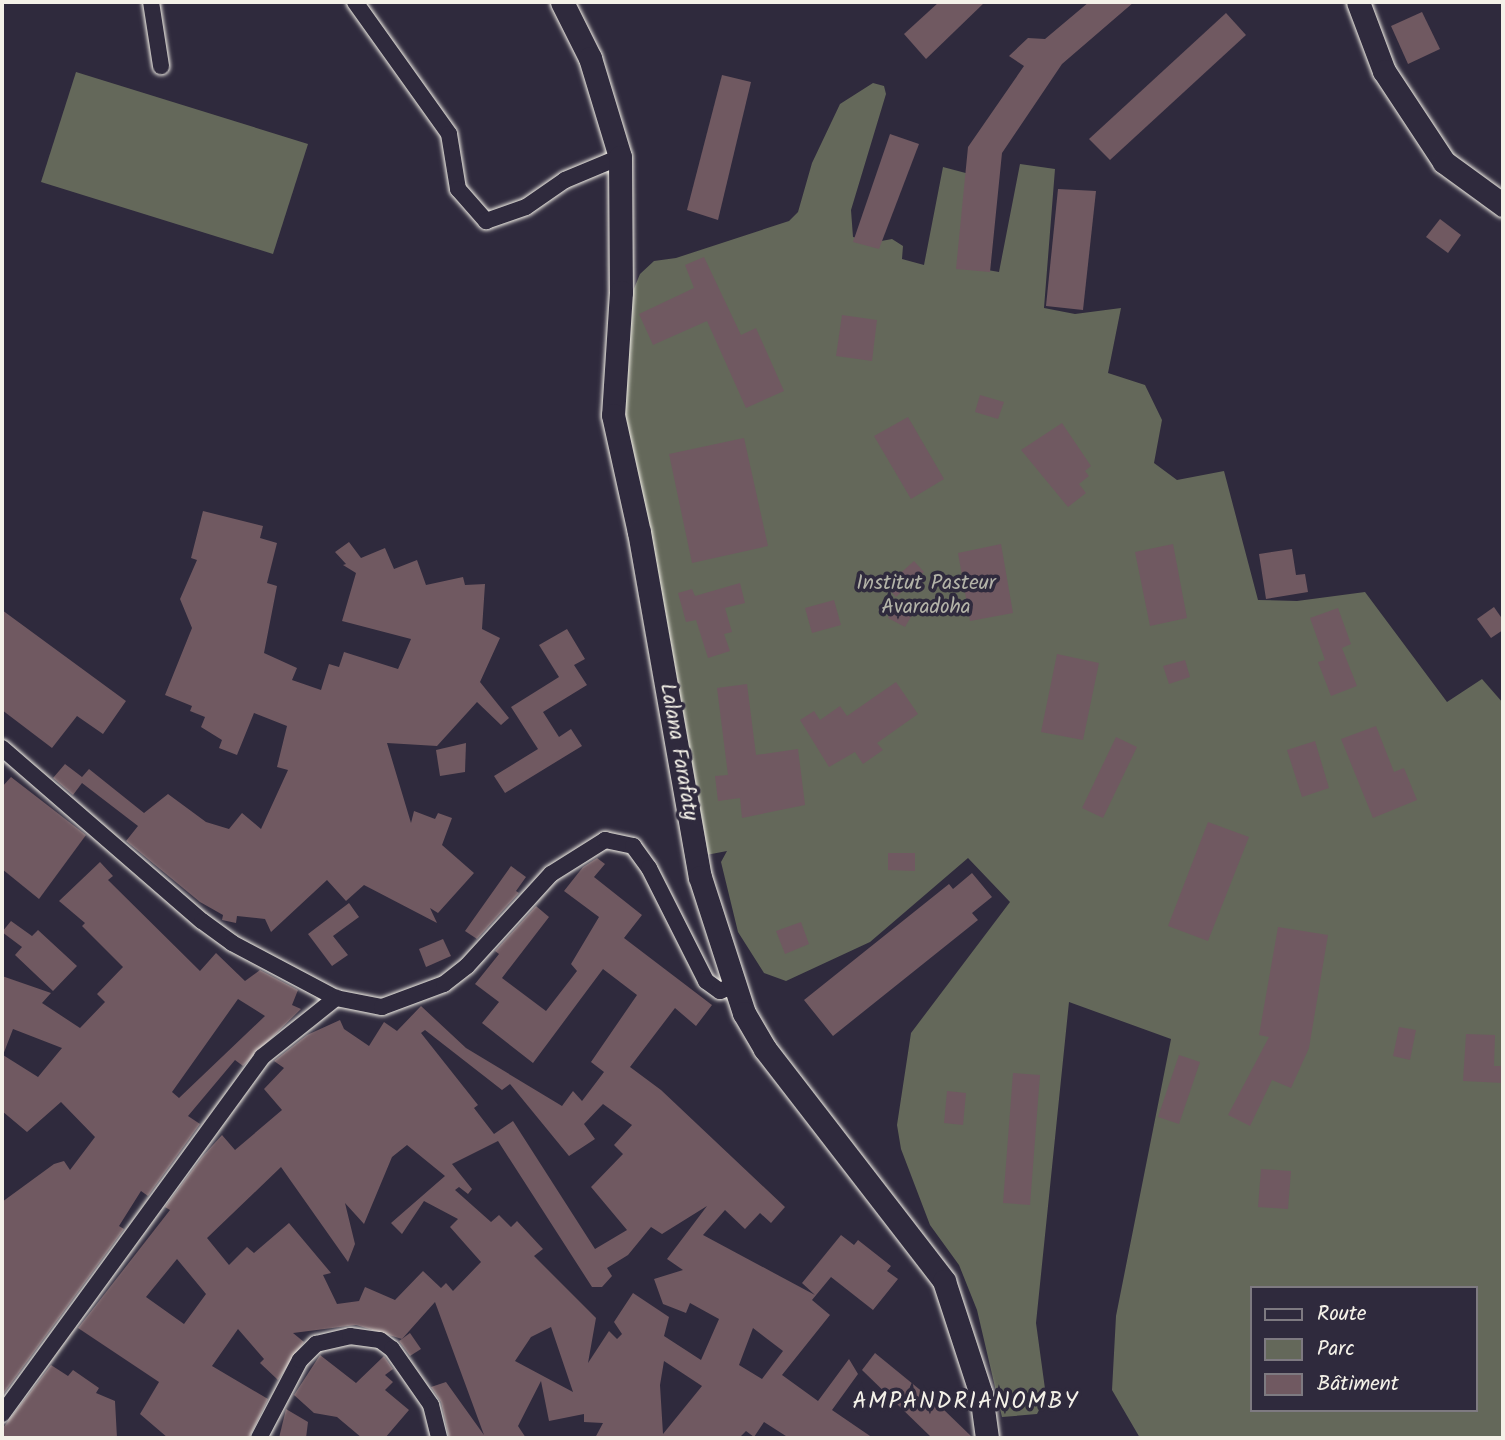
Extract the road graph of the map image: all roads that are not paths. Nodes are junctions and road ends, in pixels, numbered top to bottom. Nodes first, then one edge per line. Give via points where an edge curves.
1 (151, 2) edge
2 (355, 2) edge
3 (562, 2) edge
4 (1358, 2) edge
5 (161, 66) dead end
6 (620, 157) junction
7 (1503, 205) edge
8 (2, 748) edge
9 (735, 985) junction
10 (336, 998) junction
11 (2, 1414) edge
12 (260, 1438) edge
13 (439, 1438) edge
14 (987, 1438) edge

1 - 5 street
2 - 6 street via 449,134 458,189 486,221 526,207 565,180
3 - 6 main road, Lalana Farafaty via 590,58
4 - 7 main road via 1384,71 1444,162
6 - 9 main road, Lalana Farafaty via 622,281 613,415 639,532 700,877
8 - 10 street via 212,929
9 - 10 street via 720,991 706,981 649,868 633,846 605,840 551,874 467,966 444,984 382,1007
9 - 14 main road, Lalana Farafaty via 765,1049 944,1281 981,1394
10 - 11 street via 262,1058
12 - 13 street via 300,1360 316,1344 350,1336 380,1340 393,1349 431,1405

